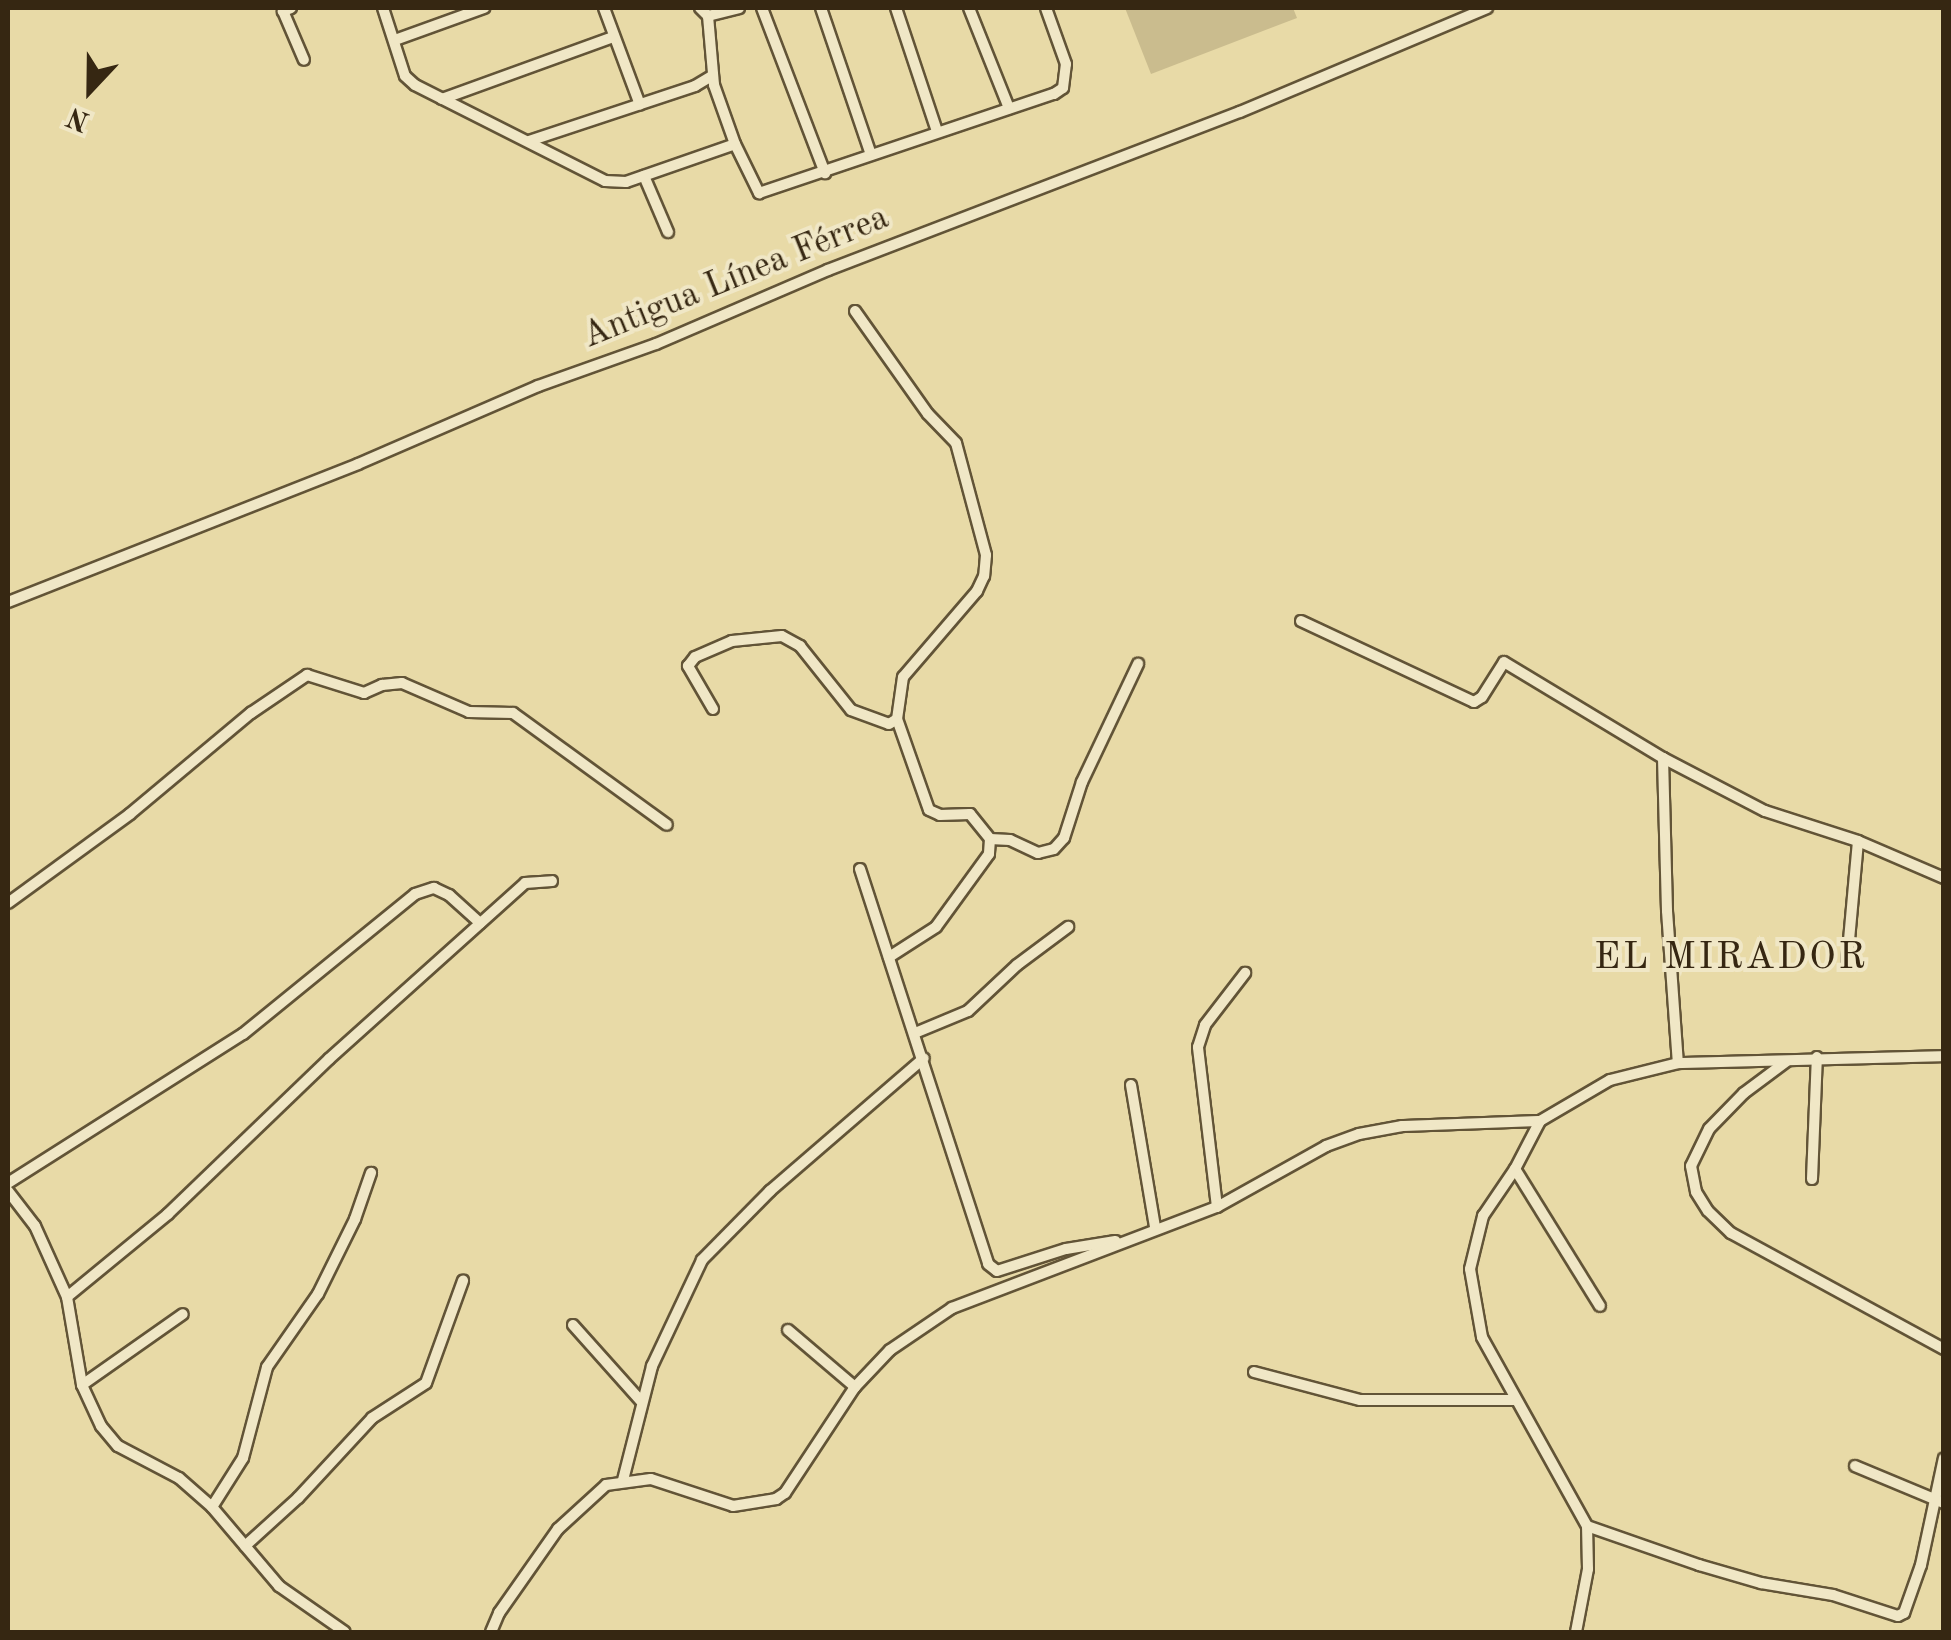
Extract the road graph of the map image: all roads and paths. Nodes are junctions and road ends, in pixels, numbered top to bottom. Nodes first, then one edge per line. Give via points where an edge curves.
1 (382, 8) edge
2 (484, 8) edge
3 (604, 8) edge
4 (739, 8) edge
5 (762, 8) edge
6 (821, 8) edge
7 (896, 8) edge
8 (969, 8) edge
9 (1046, 8) edge
10 (1487, 8) edge
11 (285, 9) edge
12 (704, 12) edge
13 (1458, 12) edge
14 (613, 38) junction
15 (394, 40) junction
16 (304, 60) dead end
17 (713, 75) junction
18 (442, 100) junction
19 (640, 105) junction
20 (1009, 108) junction
21 (937, 131) junction
22 (528, 141) junction
23 (734, 144) junction
24 (871, 156) junction
25 (824, 173) junction
26 (644, 176) junction
27 (668, 232) dead end
28 (855, 311) dead end
29 (8, 602) edge
30 (1301, 621) dead end
31 (1138, 664) dead end
32 (713, 709) dead end
33 (897, 718) junction
34 (1663, 758) junction
35 (666, 826) dead end
36 (990, 838) junction
37 (1858, 841) junction
38 (860, 869) dead end
39 (1944, 878) edge
40 (552, 881) dead end
41 (8, 902) edge
42 (480, 924) junction
43 (1068, 927) dead end
44 (889, 957) junction
45 (1847, 962) dead end
46 (1244, 974) dead end
47 (914, 1034) junction
48 (1944, 1056) edge
49 (1818, 1057) junction
50 (924, 1058) junction
51 (1789, 1060) junction
52 (1678, 1064) junction
53 (1131, 1085) dead end
54 (1540, 1121) junction
55 (1515, 1170) junction
56 (371, 1173) dead end
57 (1812, 1180) dead end
58 (8, 1183) edge
59 (8, 1191) edge
60 (1216, 1207) junction
61 (1156, 1227) junction
62 (1132, 1238) junction
63 (463, 1280) dead end
64 (66, 1298) junction
65 (1600, 1306) dead end
66 (183, 1314) dead end
67 (573, 1325) dead end
68 (788, 1330) dead end
69 (1944, 1348) edge
70 (1254, 1372) dead end
71 (82, 1385) junction
72 (855, 1388) junction
73 (640, 1400) junction
74 (1514, 1400) junction
75 (1944, 1458) edge
76 (1855, 1466) dead end
77 (624, 1480) junction
78 (1938, 1500) edge
79 (212, 1507) junction
80 (1587, 1526) junction
81 (245, 1546) junction
82 (490, 1631) edge
83 (345, 1632) edge
84 (1576, 1632) edge

1 - 15 street
2 - 15 street
3 - 14 street
4 - 12 street
5 - 25 street
6 - 24 street
7 - 21 street
8 - 20 street
9 - 20 street via 1067,78 1054,94
10 - 13 street, Antigua Línea Férrea
11 - 16 street
12 - 17 street
13 - 29 street, Antigua Línea Férrea via 1240,112 846,263
14 - 18 street
14 - 19 street
15 - 18 street via 405,76
17 - 19 street
17 - 23 street
18 - 22 street
19 - 22 street
20 - 21 street
21 - 24 street
22 - 26 street via 605,181
23 - 25 street via 758,194
23 - 26 street
24 - 25 street
26 - 27 street
28 - 33 street via 956,443 986,555 976,591 903,678
30 - 34 street via 1474,702 1504,662
31 - 36 street via 1082,782 1064,838 1038,853
32 - 33 street via 688,666 732,641 782,636 800,646 851,710 889,724
33 - 36 street via 929,810 970,814
34 - 37 street via 1764,811
34 - 52 street
35 - 41 street via 513,713 469,712 402,683 364,693 307,675
36 - 44 street via 987,862 936,928
37 - 39 street
37 - 45 street
38 - 44 street
40 - 42 street via 525,883
42 - 58 street via 434,888 414,894 243,1034
42 - 64 street via 168,1214
43 - 47 street via 968,1011
44 - 47 street
46 - 60 street via 1205,1026 1198,1047
47 - 50 street
48 - 49 street
49 - 51 street
49 - 57 street
50 - 62 street via 988,1264 997,1271
50 - 73 street via 770,1191 702,1260
51 - 52 street
51 - 69 street via 1708,1129 1690,1166 1696,1192 1732,1233
52 - 54 street via 1610,1080
53 - 61 street
54 - 55 street
54 - 60 street via 1359,1134
55 - 65 street
55 - 74 street via 1483,1216 1470,1269 1482,1337
56 - 79 street via 318,1294 267,1367 242,1458
59 - 64 street via 36,1226
60 - 61 street
61 - 62 street
62 - 72 street via 952,1308 890,1350
63 - 81 street via 426,1383 372,1418
64 - 71 street
66 - 71 street
67 - 73 street
68 - 72 street
70 - 74 street via 1360,1400
71 - 79 street via 118,1446 179,1478
72 - 77 street via 776,1500 733,1506 650,1480
73 - 77 street
74 - 80 street
75 - 78 street
76 - 78 street
77 - 82 street via 606,1485 558,1529
78 - 80 street via 1922,1565 1898,1616 1761,1583
79 - 81 street
80 - 84 street via 1588,1569
81 - 83 street via 279,1586

